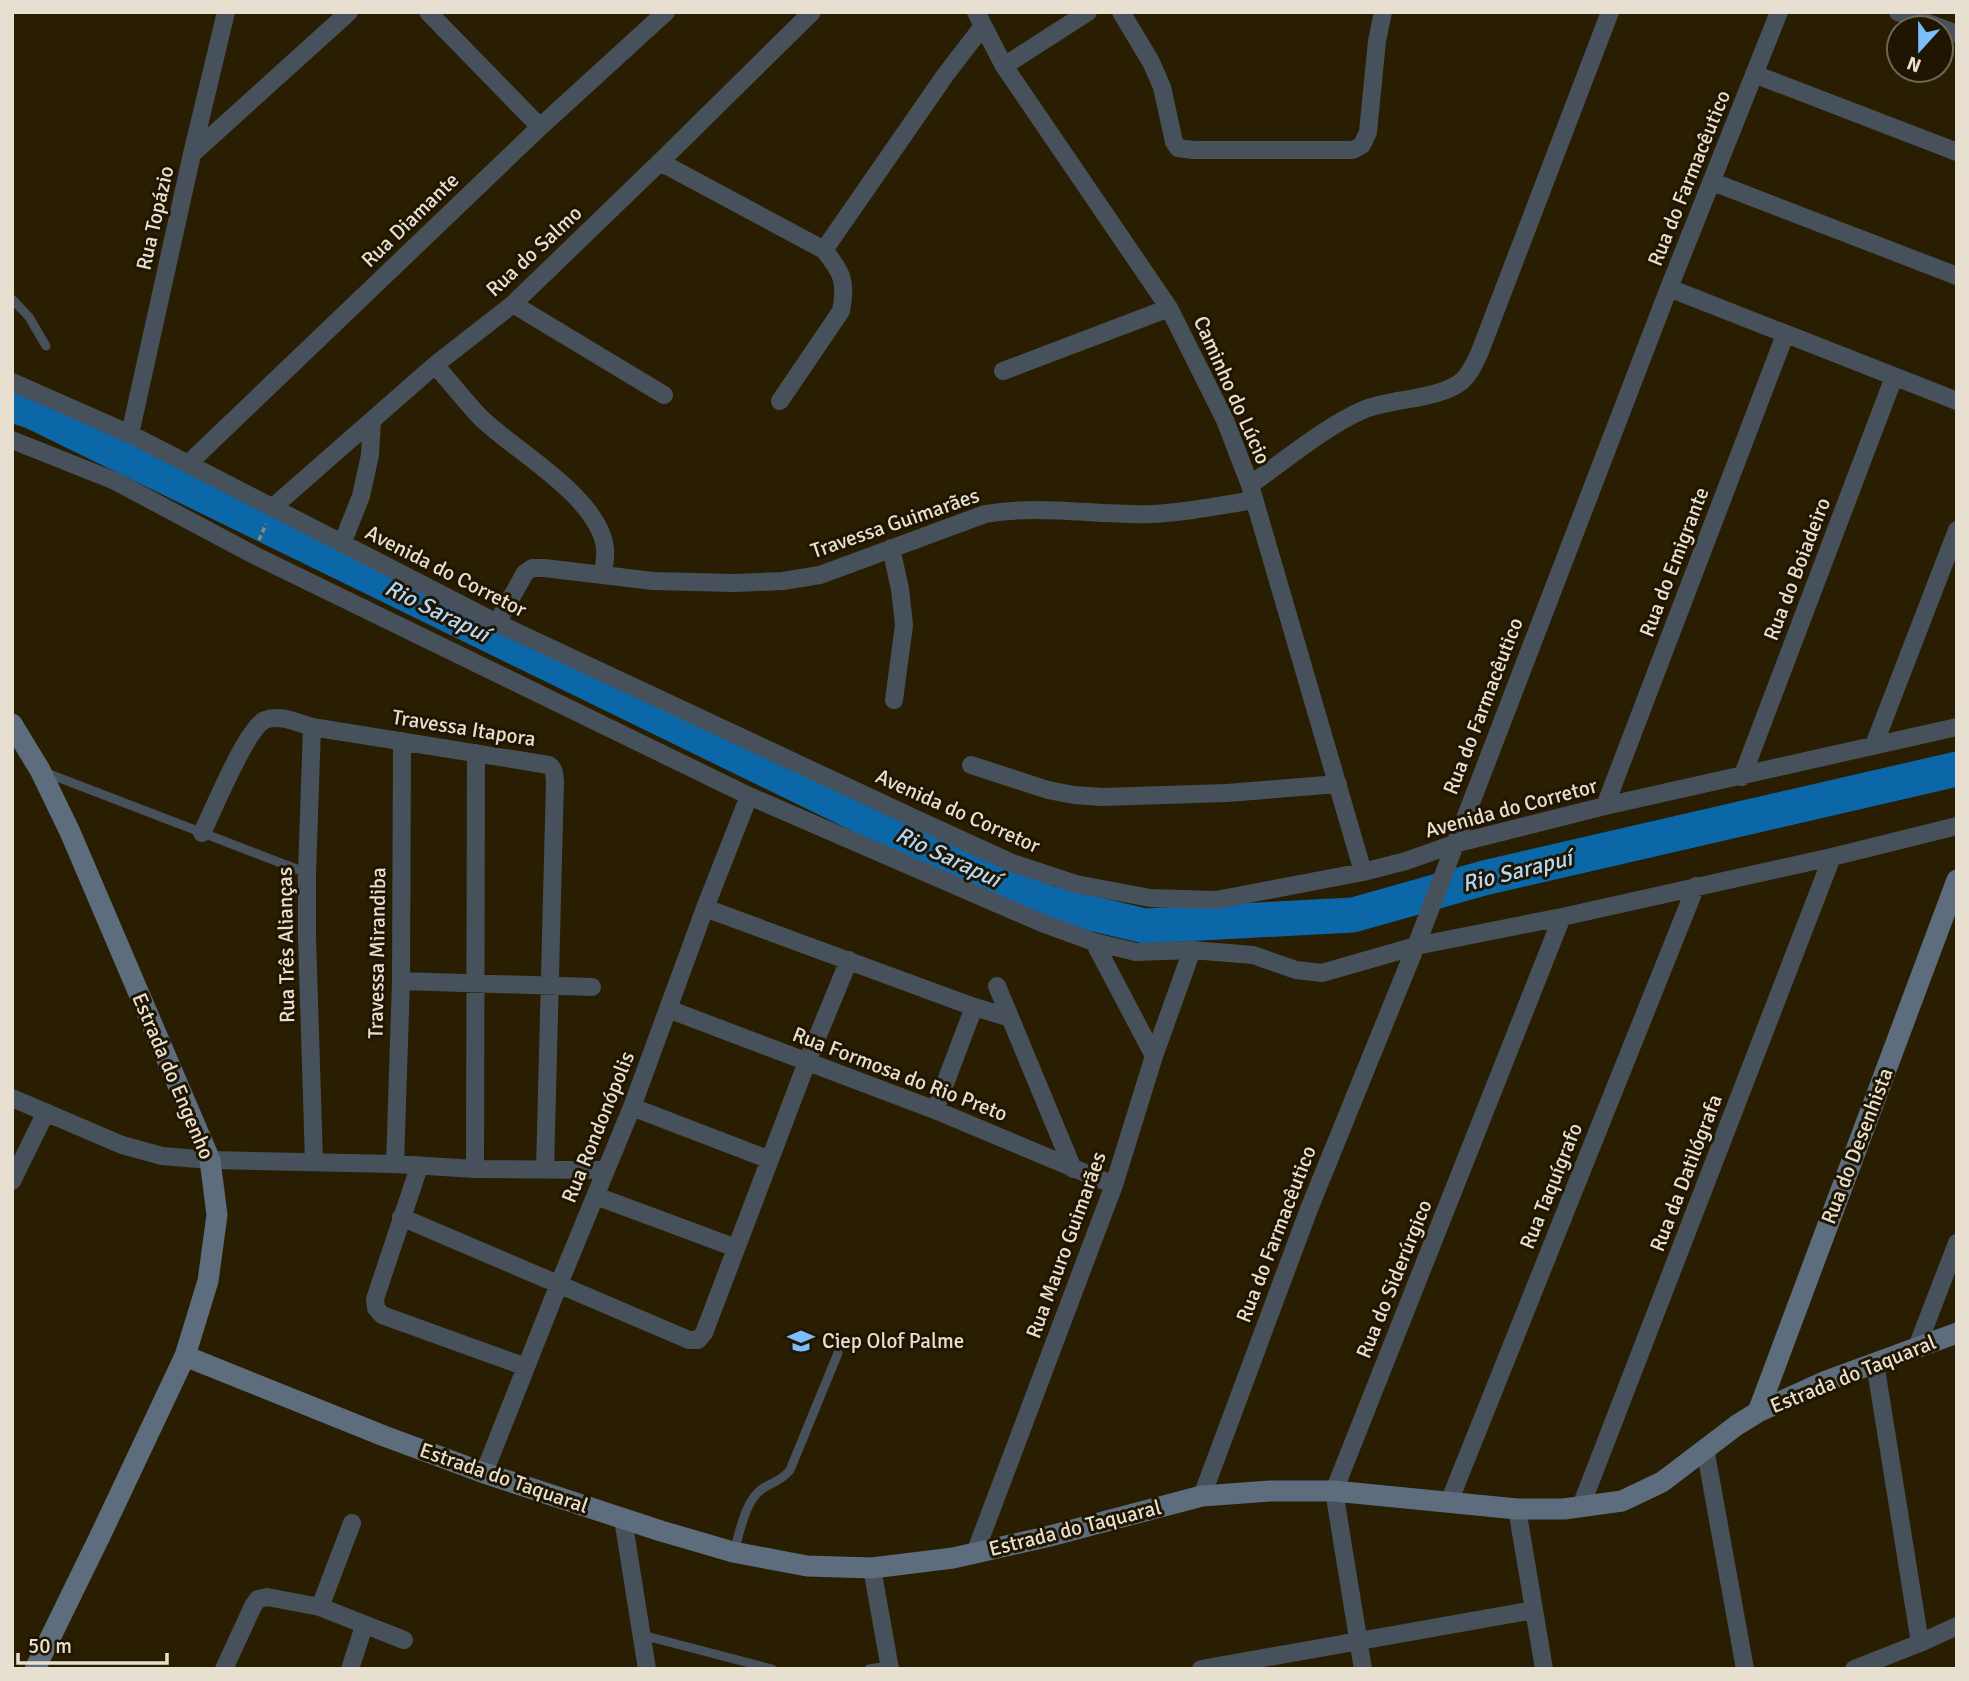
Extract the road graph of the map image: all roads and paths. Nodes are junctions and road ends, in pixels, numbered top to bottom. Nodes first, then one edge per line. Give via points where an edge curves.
1 (226, 12) edge
2 (349, 12) edge
3 (428, 12) edge
4 (666, 12) edge
5 (812, 12) edge
6 (1088, 12) edge
7 (1121, 12) edge
8 (1383, 12) edge
9 (1609, 12) edge
10 (1779, 12) edge
11 (1898, 12) edge
12 (979, 19) edge
13 (1957, 34) edge
14 (1004, 66) junction
15 (1754, 74) junction
16 (540, 127) junction
17 (1957, 152) edge
18 (192, 154) junction
19 (660, 162) junction
20 (1713, 182) junction
21 (824, 250) junction
22 (1957, 276) edge
23 (1669, 289) junction
24 (12, 299) edge
25 (513, 304) junction
26 (1169, 308) junction
27 (1786, 335) junction
28 (46, 346) dead end
29 (435, 365) junction
30 (1003, 371) dead end
31 (1894, 377) junction
32 (12, 382) edge
33 (664, 395) dead end
34 (780, 401) dead end
35 (1957, 401) edge
36 (372, 420) junction
37 (130, 434) junction
38 (12, 440) edge
39 (188, 464) junction
40 (1252, 493) junction
41 (270, 514) junction
42 (1957, 530) edge
43 (259, 541) dead end
44 (342, 544) junction
45 (891, 548) junction
46 (603, 575) junction
47 (497, 623) junction
48 (894, 700) dead end
49 (12, 724) edge
50 (312, 727) junction
51 (1957, 727) edge
52 (401, 741) junction
53 (1874, 745) junction
54 (476, 753) junction
55 (971, 765) dead end
56 (40, 770) junction
57 (1742, 776) junction
58 (1338, 785) junction
59 (749, 796) junction
60 (1605, 806) junction
61 (1957, 826) edge
62 (202, 833) junction
63 (1454, 844) junction
64 (1832, 856) junction
65 (1363, 872) junction
66 (307, 873) junction
67 (1956, 885) edge
68 (1696, 886) junction
69 (705, 908) junction
70 (1562, 917) junction
71 (1094, 942) junction
72 (1416, 946) junction
73 (1192, 950) junction
74 (849, 960) junction
75 (401, 981) junction
76 (476, 983) junction
77 (550, 986) junction
78 (997, 986) dead end
79 (592, 987) dead end
80 (974, 1007) junction
81 (668, 1009) junction
82 (1008, 1017) junction
83 (1154, 1056) junction
84 (807, 1062) junction
85 (12, 1098) edge
86 (632, 1107) junction
87 (935, 1110) junction
88 (46, 1112) junction
89 (210, 1160) junction
90 (770, 1160) junction
91 (314, 1162) junction
92 (395, 1164) junction
93 (419, 1167) junction
94 (475, 1169) junction
95 (1073, 1169) junction
96 (545, 1170) junction
97 (606, 1170) junction
98 (12, 1181) edge
99 (1114, 1185) junction
100 (597, 1196) junction
101 (401, 1217) junction
102 (1957, 1243) edge
103 (736, 1248) junction
104 (559, 1283) junction
105 (1957, 1333) edge
106 (1917, 1347) junction
107 (838, 1353) dead end
108 (184, 1356) junction
109 (1875, 1363) junction
110 (526, 1367) junction
111 (1758, 1412) junction
112 (1705, 1448) junction
113 (484, 1473) junction
114 (1334, 1491) junction
115 (1202, 1496) junction
116 (1449, 1502) junction
117 (1581, 1506) junction
118 (1517, 1509) junction
119 (623, 1519) junction
120 (352, 1523) dead end
121 (733, 1552) junction
122 (975, 1553) junction
123 (872, 1568) junction
124 (320, 1607) junction
125 (1534, 1610) junction
126 (364, 1626) junction
127 (1957, 1626) edge
128 (642, 1635) junction
129 (404, 1640) dead end
130 (1357, 1641) junction
131 (1920, 1643) junction
132 (889, 1668) edge
133 (36, 1669) edge
134 (224, 1669) edge
135 (349, 1669) edge
136 (647, 1669) edge
137 (772, 1669) edge
138 (869, 1669) edge
139 (1201, 1669) edge
140 (1363, 1669) edge
141 (1544, 1669) edge
142 (1745, 1669) edge
143 (1854, 1669) edge

1 - 18 street, Rua Topázio
2 - 18 street
3 - 16 street
4 - 16 street, Rua Diamante
5 - 19 street, Rua do Salmo
6 - 14 street
7 - 8 street via 1162,87 1174,142 1178,148 1193,150 1353,150 1362,145 1368,132
9 - 40 street via 1471,372 1449,389 1364,410 1331,428
10 - 15 street, Rua do Farmacêutico
11 - 13 street
12 - 14 street, Caminho do Lúcio
12 - 21 street
14 - 26 street, Caminho do Lúcio
15 - 17 street
15 - 20 street, Rua do Farmacêutico
16 - 39 street, Rua Diamante
18 - 37 street, Rua Topázio
19 - 21 street
19 - 25 street, Rua do Salmo
20 - 22 street
20 - 23 street, Rua do Farmacêutico
21 - 34 street via 843,279 841,311
23 - 27 street
23 - 63 street, Rua do Farmacêutico
24 - 28 lane
25 - 29 street, Rua do Salmo
25 - 33 street
26 - 30 street
26 - 40 street, Caminho do Lúcio via 1225,420
27 - 31 street
27 - 60 street, Rua do Emigrante
29 - 36 street, Rua do Salmo
29 - 46 street via 482,418 556,477 586,510 605,548
31 - 35 street
31 - 57 street, Rua do Boiadeiro
32 - 37 street, Avenida do Corretor
36 - 41 street, Rua do Salmo
36 - 44 street via 361,496
37 - 39 street, Avenida do Corretor
38 - 59 street via 116,481 254,555
39 - 41 street, Avenida do Corretor
40 - 45 street, Travessa Guimarães via 1154,514 1009,510 985,514
40 - 58 street, Caminho do Lúcio
41 - 43 path
41 - 44 street, Avenida do Corretor
42 - 53 street
44 - 47 street, Avenida do Corretor
45 - 46 street, Travessa Guimarães via 820,575 783,581 653,581
45 - 48 street via 904,625
46 - 47 street, Travessa Guimarães via 532,568
47 - 65 street, Avenida do Corretor via 931,827 1012,863 1076,884 1150,898 1216,900
49 - 56 street, Estrada do Engenho
50 - 52 street, Travessa Itapora
50 - 62 street, Travessa Itapora via 279,718 257,725
50 - 66 street, Rua Três Alianças
51 - 53 street, Avenida do Corretor
52 - 54 street, Travessa Itapora
52 - 75 street, Travessa Mirandiba
53 - 57 street, Avenida do Corretor
54 - 76 street
54 - 77 street, Travessa Itapora via 549,765 554,770
55 - 58 street via 1048,790 1102,797
56 - 62 lane
56 - 89 street, Estrada do Engenho
57 - 60 street, Avenida do Corretor
58 - 65 street, Caminho do Lúcio
59 - 69 street, Rua Rondonópolis
59 - 71 street
60 - 63 street, Avenida do Corretor
61 - 64 street
62 - 66 lane
63 - 65 street, Avenida do Corretor
63 - 72 street, Rua do Farmacêutico
64 - 68 street
64 - 117 street, Rua da Datilógrafa
66 - 91 street, Rua Três Alianças
67 - 111 street, Rua do Desenhista
68 - 70 street
68 - 116 street, Rua Taquígrafo
69 - 74 street
69 - 81 street, Rua Rondonópolis
70 - 72 street
70 - 114 street, Rua do Siderúrgico
71 - 73 street via 1136,952
71 - 83 street
72 - 73 street via 1322,973 1296,970 1253,955
72 - 115 street, Rua do Farmacêutico via 1309,1209
73 - 83 street, Rua Mauro Guimarães
74 - 80 street
74 - 84 street
75 - 76 street
75 - 92 street, Travessa Mirandiba
76 - 77 street
76 - 94 street
77 - 79 street
77 - 96 street, Travessa Itapora
78 - 82 street
80 - 82 street
80 - 87 street
81 - 84 street, Rua Formosa do Rio Preto
81 - 86 street, Rua Rondonópolis
82 - 95 street
83 - 99 street, Rua Mauro Guimarães
84 - 87 street, Rua Formosa do Rio Preto
84 - 90 street
85 - 88 street
86 - 90 street
86 - 97 street, Rua Rondonópolis
87 - 95 street, Rua Formosa do Rio Preto
88 - 89 street via 122,1145 162,1156
88 - 98 street
89 - 91 street
89 - 108 street, Estrada do Engenho via 217,1215 208,1281
90 - 103 street
91 - 92 street
92 - 93 street
93 - 94 street
93 - 101 street
94 - 96 street
95 - 99 street, Rua Formosa do Rio Preto
96 - 97 street
97 - 100 street, Rua Rondonópolis
99 - 122 street, Rua Mauro Guimarães
100 - 103 street
100 - 104 street, Rua Rondonópolis
101 - 104 street
101 - 110 street via 376,1308 382,1315
102 - 106 street
103 - 104 street via 698,1340
104 - 110 street, Rua Rondonópolis
105 - 106 street, Estrada do Taquaral
106 - 109 street, Estrada do Taquaral
107 - 121 lane via 790,1470 752,1499
108 - 113 street, Estrada do Taquaral
108 - 133 street, Estrada do Engenho
109 - 111 street, Estrada do Taquaral
109 - 131 street
110 - 113 street, Rua Rondonópolis
111 - 112 street, Estrada do Taquaral
112 - 117 street, Estrada do Taquaral via 1662,1482 1622,1501
112 - 142 street
113 - 119 street, Estrada do Taquaral
114 - 115 street, Estrada do Taquaral
114 - 116 street, Estrada do Taquaral
114 - 130 street
115 - 122 street, Estrada do Taquaral
116 - 118 street, Estrada do Taquaral
117 - 118 street, Estrada do Taquaral
118 - 125 street
119 - 121 street, Estrada do Taquaral
119 - 128 street
120 - 124 street
121 - 123 street, Estrada do Taquaral via 807,1566
122 - 123 street, Estrada do Taquaral
123 - 132 street
124 - 126 street
124 - 134 street via 258,1599
125 - 130 street
125 - 141 street
126 - 129 street
126 - 135 street
127 - 131 street
128 - 136 street
128 - 137 lane
130 - 139 street
130 - 140 street
131 - 143 street
132 - 138 lane

